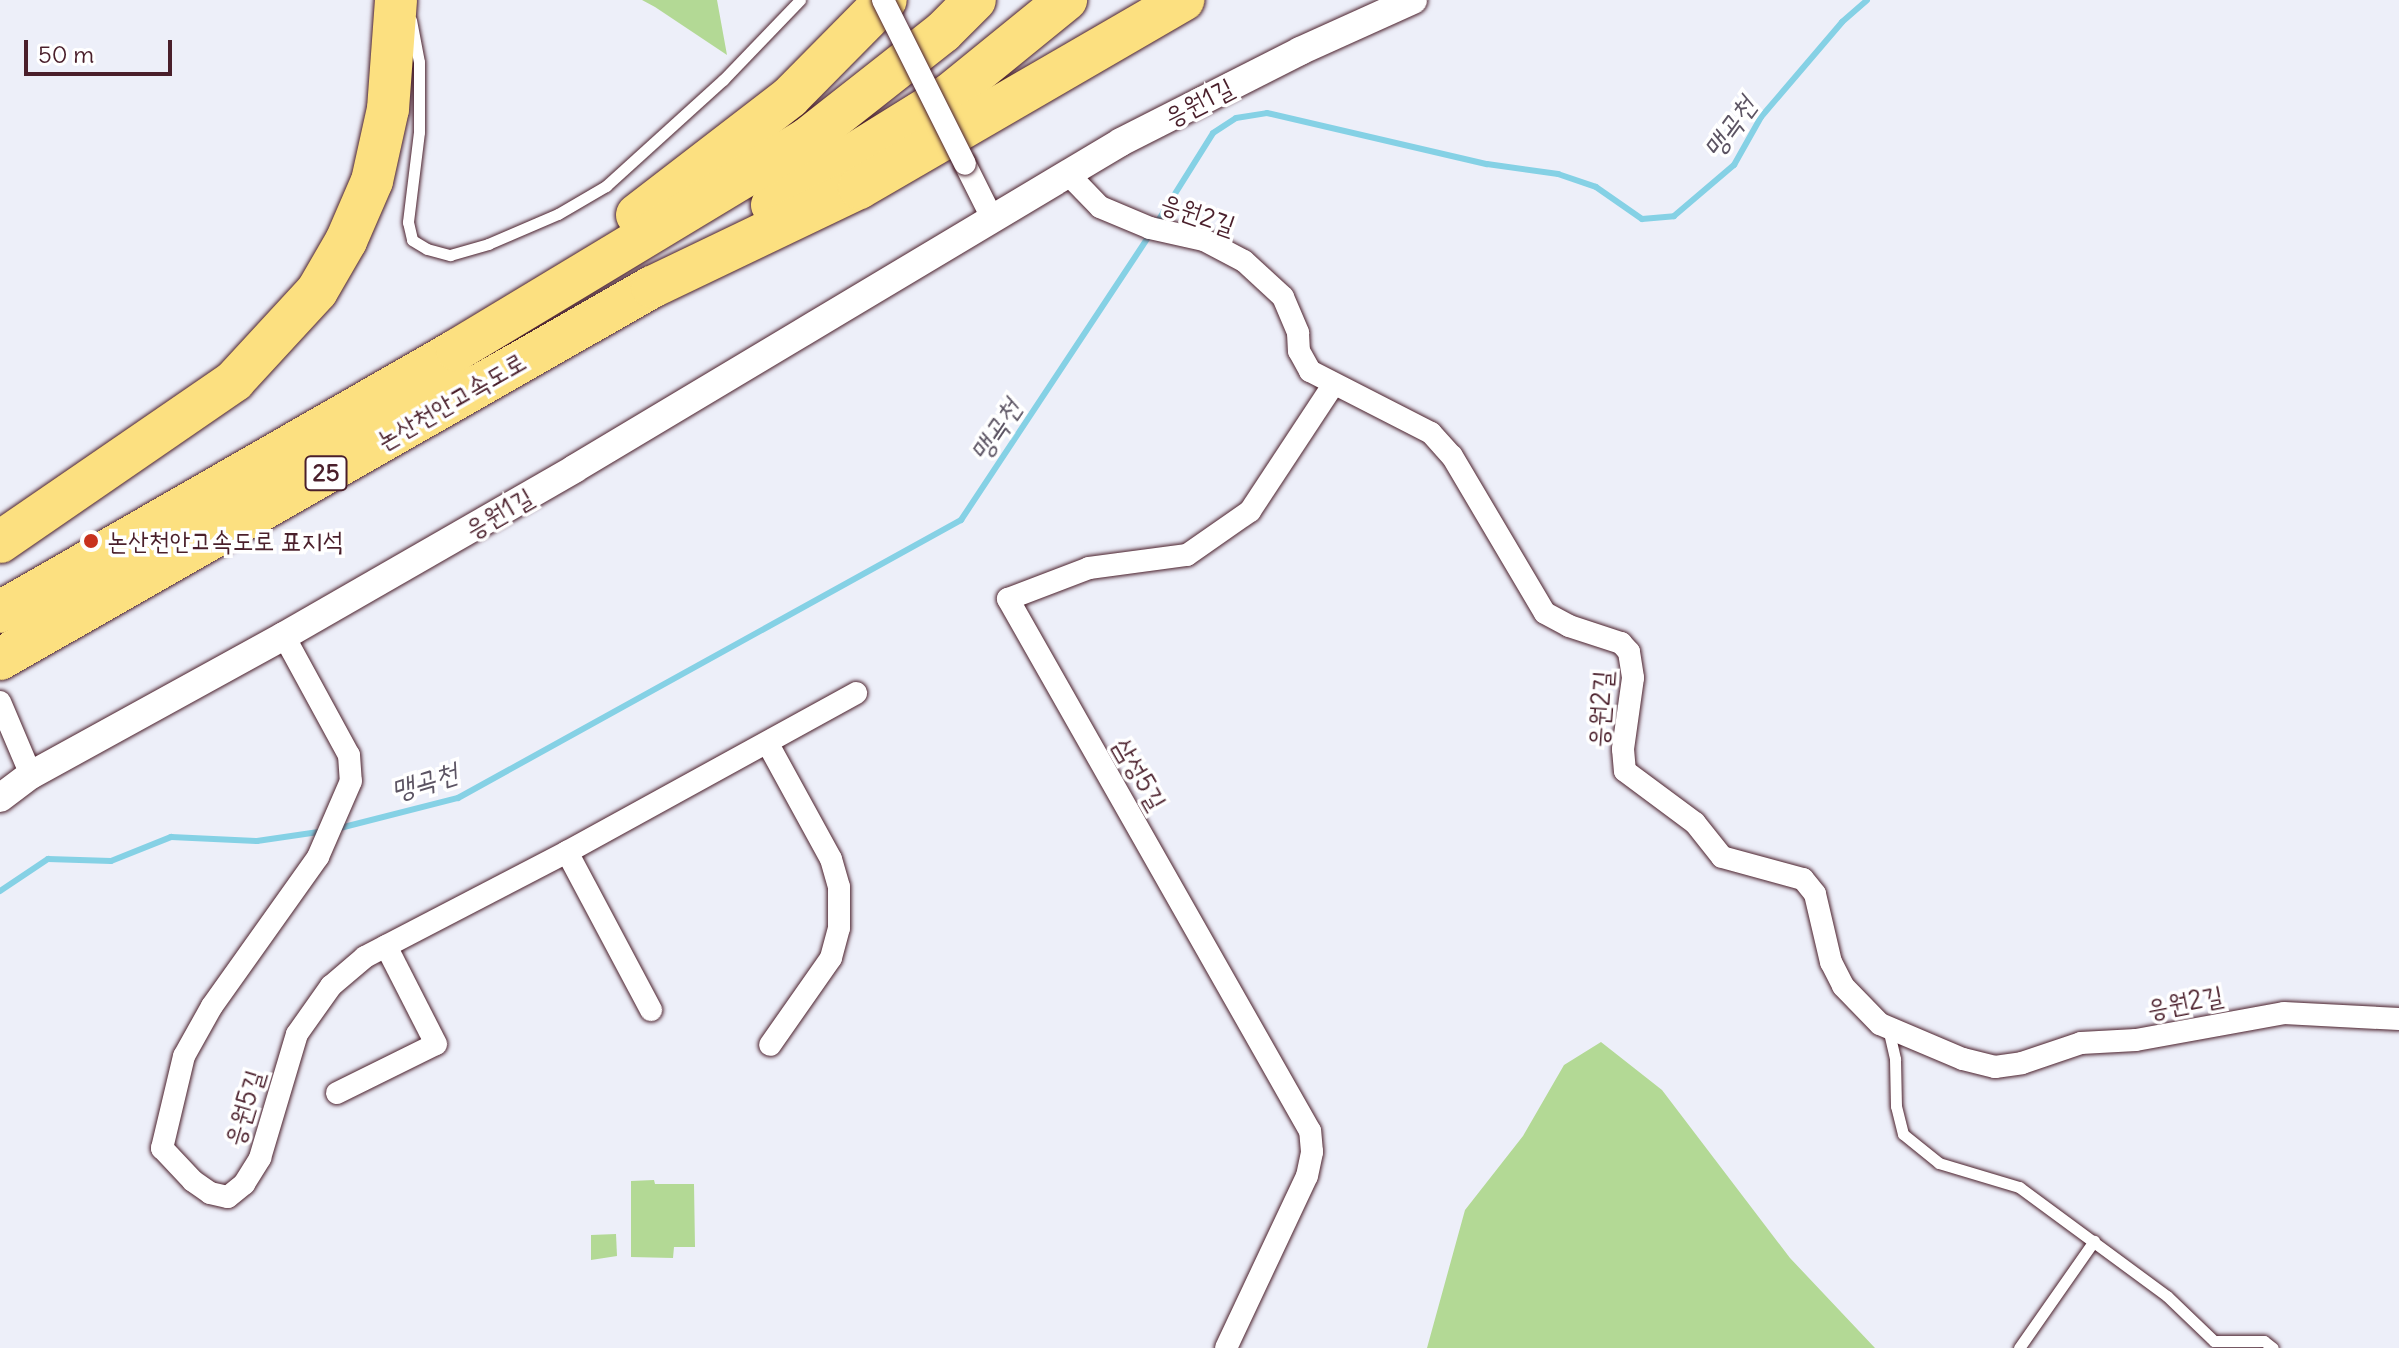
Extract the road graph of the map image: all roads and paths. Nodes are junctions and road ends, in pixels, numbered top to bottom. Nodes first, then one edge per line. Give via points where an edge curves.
1 (396, 0) edge
2 (405, 0) edge
3 (800, 0) edge
4 (885, 0) edge
5 (975, 0) edge
6 (1066, 0) edge
7 (1183, 0) edge
8 (1413, 0) edge
9 (1070, 176) junction
10 (993, 220) junction
11 (652, 287) junction
12 (457, 350) junction
13 (1333, 385) junction
14 (0, 542) edge
15 (0, 612) edge
16 (284, 636) junction
17 (0, 659) edge
18 (856, 693) dead end
19 (0, 702) edge
20 (768, 744) junction
21 (31, 775) junction
22 (0, 798) edge
23 (567, 852) junction
24 (386, 946) junction
25 (651, 1010) dead end
26 (2399, 1019) edge
27 (1887, 1026) junction
28 (770, 1045) dead end
29 (337, 1093) dead end
30 (2094, 1241) junction
31 (1226, 1348) edge
32 (2019, 1348) edge
33 (2273, 1348) edge

1 - 14 highway via 388,109 372,181 317,291 234,381
2 - 3 lane via 419,62 419,132 408,222 412,240 450,255 558,214 606,186 723,80
4 - 10 street, bridge
4 - 12 highway via 790,97
5 - 12 highway via 943,32 807,139
6 - 11 highway via 949,95 766,208
7 - 11 highway via 859,188
8 - 9 street, 응원1길 via 1121,142
9 - 10 street, 응원1길
9 - 13 street, 응원2길 via 1100,207 1151,228 1204,240 1244,261 1283,297 1310,371
10 - 16 street, 응원1길
11 - 17 highway, 논산천안고속도로 / 25
12 - 15 highway, 논산천안고속도로 / 25
13 - 27 street, 응원2길 via 1431,433 1459,467 1545,613 1621,643 1629,652 1633,678 1625,771 1695,823 1722,857 1803,879 1815,894 1831,962 1843,986
13 - 31 street, 삼성5길 via 1250,511 1187,555 1089,568 1008,599 1310,1131 1307,1176
16 - 21 street, 응원1길
16 - 24 street, 응원5길 via 349,755 351,781 318,857 212,1006 184,1056 162,1148 193,1181 228,1197 244,1184 260,1158 297,1034 331,986
18 - 20 street, 응원5길
19 - 21 street
20 - 23 street, 응원5길
20 - 28 street via 831,859 839,887 839,928 831,958
21 - 22 street, 응원1길
23 - 24 street, 응원5길
23 - 25 street
24 - 29 street via 436,1044
26 - 27 street, 응원2길 via 2284,1013 2136,1040 2081,1043 1995,1067
27 - 30 lane via 1903,1134 1939,1163 2019,1187
30 - 32 lane
30 - 33 lane via 2167,1296 2214,1341 2264,1341

